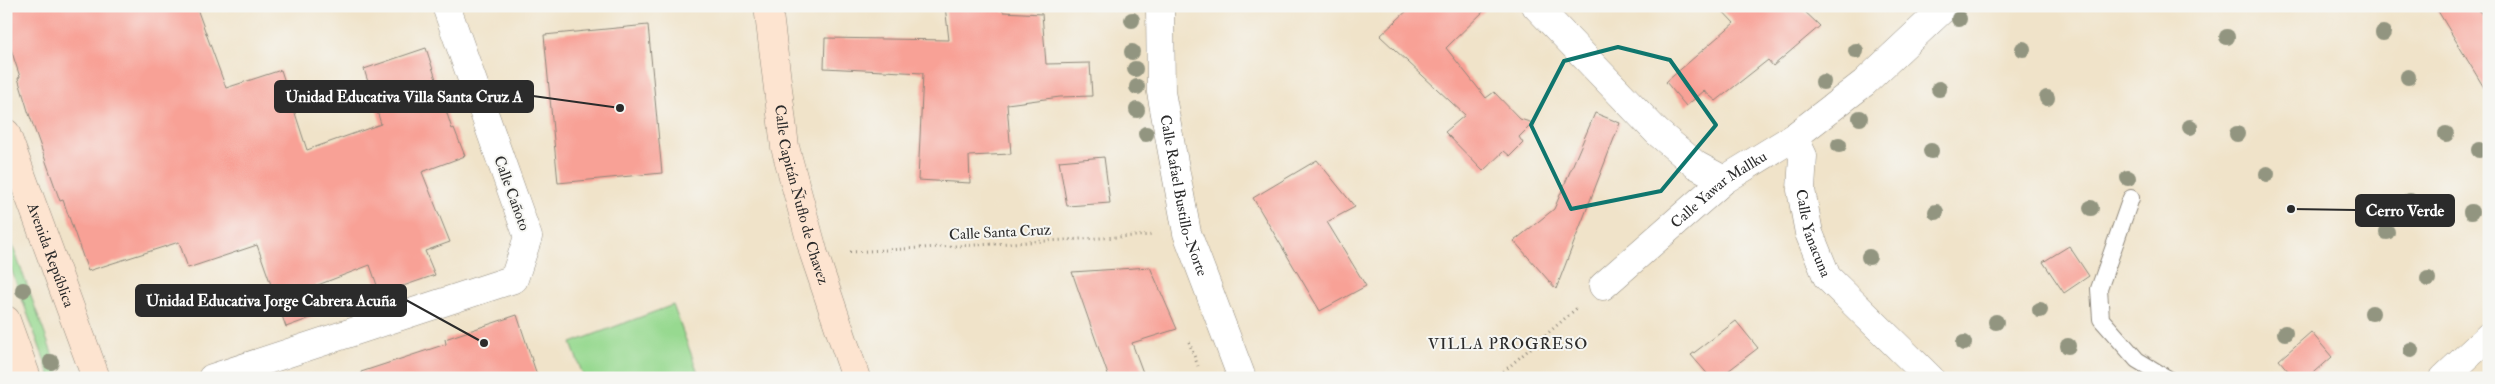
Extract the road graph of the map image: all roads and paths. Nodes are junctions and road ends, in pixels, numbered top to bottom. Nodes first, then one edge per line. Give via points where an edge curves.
1 (446, 6) edge
2 (768, 6) edge
3 (1160, 6) edge
4 (1536, 6) edge
5 (1946, 6) edge
6 (6, 133) edge
7 (1794, 137) junction
8 (1724, 180) junction
9 (2131, 198) dead end
10 (1188, 233) junction
11 (814, 254) junction
12 (1603, 286) joint
13 (6, 320) edge
14 (2489, 336) edge
15 (27, 378) edge
16 (96, 378) edge
17 (212, 378) edge
18 (856, 378) edge
19 (1242, 378) edge
20 (1496, 378) edge
21 (1930, 378) edge
22 (2167, 378) edge
23 (2444, 378) edge

1 - 17 street, Calle Cañoto via 528,237 514,279
2 - 11 street, Calle Capitán Ñuflo de Chavez via 785,147
3 - 10 street, Calle Rafael Bustillo-Norte via 1161,92
4 - 8 street via 1657,132 1696,165
5 - 7 street, Calle Yawar Mallku via 1864,83
6 - 16 street, Avenida República
7 - 8 street, Calle Yawar Mallku
7 - 21 street, Calle Yanacuna via 1803,156 1801,190 1809,233 1827,277
8 - 12 street, Calle Yawar Mallku
9 - 22 lane via 2099,289 2101,319 2137,360
10 - 11 path, Calle Santa Cruz
10 - 19 street, Calle Rafael Bustillo-Norte
11 - 18 street, Calle Capitán Ñuflo de Chavez
12 - 20 path
13 - 15 street
14 - 23 street

